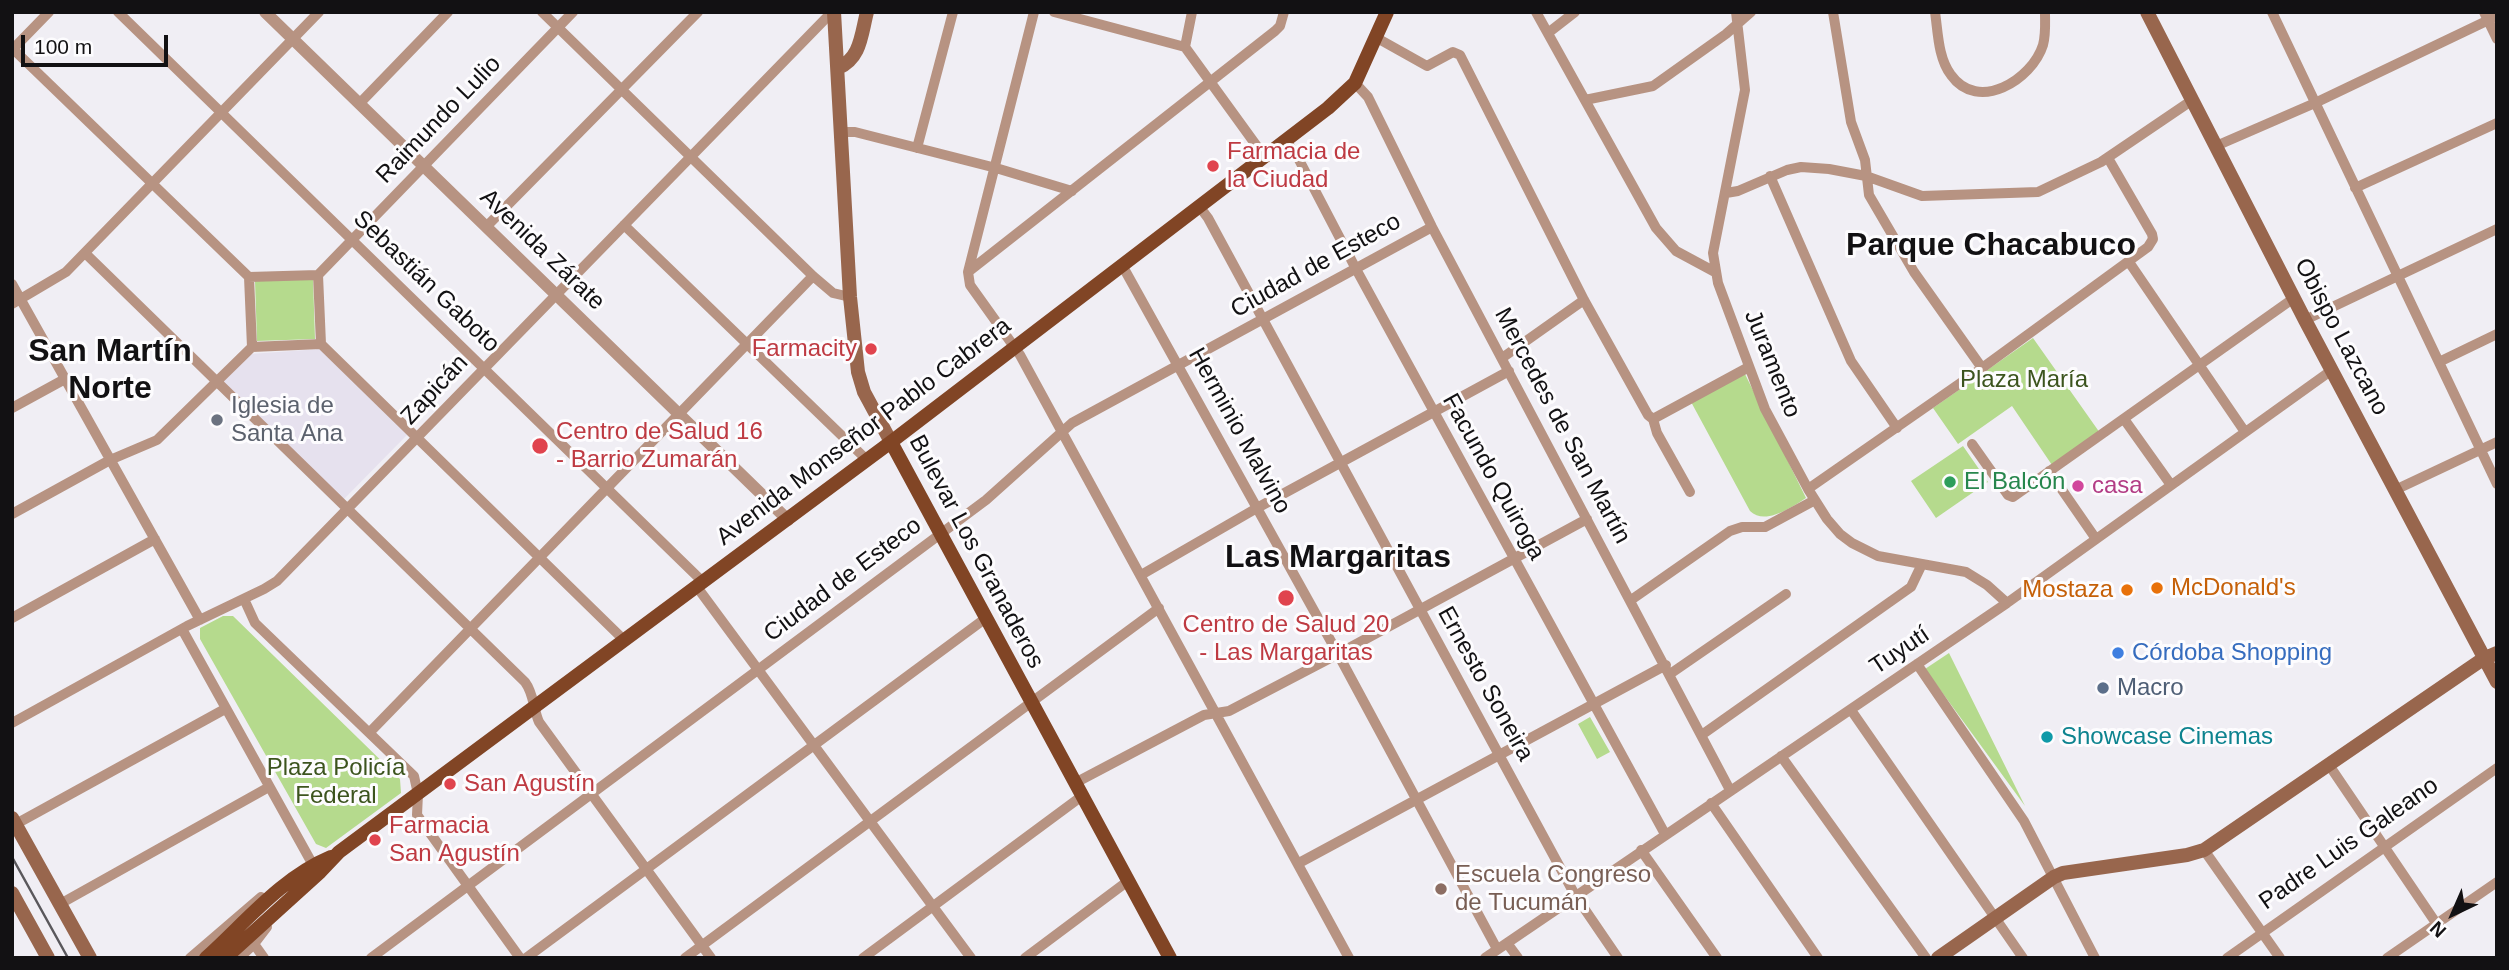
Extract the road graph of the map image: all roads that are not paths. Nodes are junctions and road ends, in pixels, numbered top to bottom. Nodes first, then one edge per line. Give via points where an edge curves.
1 (49, 12) edge
2 (118, 12) edge
3 (265, 12) edge
4 (319, 12) edge
5 (448, 12) edge
6 (542, 12) edge
7 (573, 12) edge
8 (698, 12) edge
9 (815, 12) edge
10 (867, 12) edge
11 (953, 12) edge
12 (1034, 12) edge
13 (1054, 12) edge
14 (1192, 12) edge
15 (1284, 12) edge
16 (1387, 12) edge
17 (1536, 12) edge
18 (1575, 12) edge
19 (1735, 12) edge
20 (1751, 12) edge
21 (1833, 12) edge
22 (1935, 12) edge
23 (2045, 12) edge
24 (2147, 12) edge
25 (2272, 12) edge
26 (2489, 16) edge
27 (831, 17) edge
28 (1738, 24) junction
29 (558, 27) junction
30 (1548, 33) junction
31 (1377, 38) junction
32 (293, 39) junction
33 (2497, 39) edge
34 (1185, 47) junction
35 (13, 49) edge
36 (838, 68) junction
37 (1211, 82) junction
38 (1355, 83) junction
39 (622, 89) junction
40 (1584, 100) junction
41 (2191, 101) junction
42 (360, 103) junction
43 (2315, 103) junction
44 (221, 113) junction
45 (2497, 123) edge
46 (841, 132) junction
47 (1285, 140) junction
48 (2216, 146) junction
49 (918, 148) junction
50 (691, 156) junction
51 (1264, 156) junction
52 (2108, 158) junction
53 (424, 166) junction
54 (996, 168) junction
55 (1770, 176) junction
56 (1866, 176) junction
57 (152, 183) junction
58 (2355, 188) junction
59 (1072, 191) junction
60 (1726, 193) junction
61 (1199, 206) junction
62 (624, 225) junction
63 (487, 226) junction
64 (1432, 227) junction
65 (2497, 229) edge
66 (353, 240) junction
67 (85, 253) junction
68 (2129, 262) junction
69 (1122, 265) junction
70 (1356, 269) junction
71 (968, 272) junction
72 (1714, 272) junction
73 (318, 275) junction
74 (813, 276) junction
75 (249, 277) junction
76 (2398, 277) junction
77 (12, 284) edge
78 (556, 293) junction
79 (850, 297) junction
80 (2294, 298) junction
81 (1584, 300) junction
82 (17, 301) edge
83 (1263, 318) junction
84 (2305, 320) junction
85 (2497, 334) edge
86 (747, 342) junction
87 (321, 344) junction
88 (252, 347) junction
89 (1014, 347) junction
90 (1502, 358) junction
91 (2439, 362) junction
92 (1178, 365) junction
93 (2199, 366) junction
94 (484, 368) junction
95 (1747, 368) junction
96 (1982, 368) junction
97 (2332, 370) junction
98 (1509, 371) junction
99 (65, 379) junction
100 (217, 383) junction
101 (12, 408) edge
102 (1434, 411) junction
103 (680, 413) junction
104 (1653, 419) junction
105 (2124, 419) junction
106 (1897, 428) junction
107 (1062, 431) junction
108 (2245, 432) junction
109 (417, 440) junction
110 (891, 442) junction
111 (2497, 442) edge
112 (1972, 444) dead end
113 (2480, 450) junction
114 (110, 460) junction
115 (867, 460) junction
116 (1341, 462) junction
117 (2049, 471) junction
118 (2497, 484) edge
119 (2171, 485) junction
120 (608, 488) junction
121 (1808, 489) junction
122 (2395, 490) junction
123 (1690, 492) dead end
124 (1815, 500) junction
125 (1257, 508) junction
126 (348, 509) junction
127 (12, 514) edge
128 (1587, 519) junction
129 (788, 520) junction
130 (941, 533) junction
131 (155, 539) junction
132 (2096, 539) junction
133 (541, 558) junction
134 (1514, 558) junction
135 (1922, 564) junction
136 (1141, 575) junction
137 (700, 585) junction
138 (1786, 594) dead end
139 (244, 599) junction
140 (1631, 600) junction
141 (2007, 603) junction
142 (1159, 608) junction
143 (1420, 609) junction
144 (12, 618) edge
145 (986, 618) junction
146 (200, 620) junction
147 (181, 629) junction
148 (472, 629) junction
149 (625, 641) junction
150 (1338, 654) junction
151 (2490, 656) edge
152 (1917, 664) junction
153 (759, 669) junction
154 (1668, 669) junction
155 (2497, 682) edge
156 (1031, 701) junction
157 (1594, 704) junction
158 (533, 706) junction
159 (225, 709) junction
160 (1851, 710) junction
161 (1217, 713) junction
162 (12, 723) edge
163 (370, 732) junction
164 (1703, 734) junction
165 (816, 745) junction
166 (1499, 755) junction
167 (1781, 756) junction
168 (2329, 765) junction
169 (2497, 768) edge
170 (1075, 783) junction
171 (269, 787) junction
172 (1730, 790) junction
173 (418, 794) junction
174 (591, 794) junction
175 (1082, 796) junction
176 (1416, 800) junction
177 (1711, 803) junction
178 (14, 821) edge
179 (870, 821) junction
180 (1665, 834) junction
181 (2384, 847) junction
182 (1641, 850) junction
183 (2204, 850) junction
184 (332, 857) junction
185 (1299, 863) junction
186 (313, 865) junction
187 (646, 869) junction
188 (2054, 877) junction
189 (1128, 881) junction
190 (2497, 882) edge
191 (286, 883) junction
192 (468, 886) junction
193 (12, 893) edge
194 (1575, 895) junction
195 (60, 904) junction
196 (282, 905) junction
197 (932, 907) junction
198 (1996, 918) junction
199 (2436, 923) junction
200 (2263, 933) junction
201 (1507, 943) junction
202 (254, 944) junction
203 (702, 946) junction
204 (1497, 949) junction
205 (48, 958) edge
206 (90, 958) edge
207 (190, 958) edge
208 (206, 958) edge
209 (225, 958) edge
210 (239, 958) edge
211 (264, 958) edge
212 (371, 958) edge
213 (520, 958) edge
214 (526, 958) edge
215 (685, 958) edge
216 (710, 958) edge
217 (863, 958) edge
218 (971, 958) edge
219 (1025, 958) edge
220 (1170, 958) edge
221 (1349, 958) edge
222 (1485, 958) edge
223 (1518, 958) edge
224 (1618, 958) edge
225 (1717, 958) edge
226 (1818, 958) edge
227 (1926, 958) edge
228 (1937, 958) edge
229 (2023, 958) edge
230 (2095, 958) edge
231 (2227, 958) edge
232 (2280, 958) edge
233 (2387, 958) edge

1 - 35 street
2 - 44 street, Sebastián Gaboto
3 - 32 street, Avenida Zárate
4 - 32 street
5 - 42 street
6 - 29 street
7 - 29 street, Raimundo Lulio
8 - 39 street
9 - 27 street
10 - 36 main road via 857,53
11 - 49 street
12 - 54 street
13 - 34 street
14 - 34 street
15 - 37 street via 1275,31
16 - 31 main road, Avenida Monseñor Pablo Cabrera
17 - 30 street
18 - 30 street
19 - 28 street, Juramento
20 - 28 street
21 - 56 street via 1851,122
22 - 23 street via 1950,74 1980,92 2006,87 2028,70 2043,45
24 - 41 main road, Obispo Lazcano
25 - 43 street
26 - 33 street
26 - 43 street
27 - 36 main road, Bulevar Los Granaderos
27 - 50 street, Zapicán
28 - 40 street via 1653,86
28 - 60 street, Juramento via 1745,90
29 - 39 street
29 - 53 street, Raimundo Lulio
30 - 40 street
31 - 38 main road, Avenida Monseñor Pablo Cabrera
31 - 81 street via 1427,66 1453,52 1460,55
32 - 42 street, Avenida Zárate
32 - 44 street
34 - 37 street
35 - 57 street
36 - 46 main road, Bulevar Los Granaderos
37 - 51 street
37 - 59 street
38 - 47 main road, Avenida Monseñor Pablo Cabrera
38 - 64 street, Mercedes de San Martín via 1368,97
39 - 50 street
39 - 63 street
40 - 72 street via 1656,228 1676,251
41 - 48 main road, Obispo Lazcano
41 - 52 street
42 - 53 street, Avenida Zárate
43 - 48 street
43 - 58 street
44 - 57 street
44 - 66 street, Sebastián Gaboto
45 - 58 street
46 - 49 street
46 - 79 main road, Bulevar Los Granaderos
47 - 51 main road, Avenida Monseñor Pablo Cabrera
47 - 70 street, Facundo Quiroga
48 - 80 main road, Obispo Lazcano
49 - 54 street
50 - 62 street, Zapicán
50 - 74 street
51 - 61 main road, Avenida Monseñor Pablo Cabrera
52 - 56 street via 2046,190 2027,193 1922,196
52 - 68 street via 2152,234 2148,247
53 - 63 street, Avenida Zárate
53 - 66 street, Raimundo Lulio
54 - 59 street
54 - 71 street
55 - 56 street via 1801,167
55 - 60 street
55 - 106 street via 1851,361
56 - 96 street via 1869,195 1888,229
57 - 67 street
57 - 75 street
58 - 76 street
59 - 71 street
60 - 72 street, Juramento via 1715,237
61 - 69 main road, Avenida Monseñor Pablo Cabrera
61 - 83 street, Ernesto Soneira
62 - 78 street, Zapicán
62 - 86 street
63 - 78 street, Avenida Zárate
64 - 70 street, Ciudad de Esteco
64 - 90 street, Mercedes de San Martín
65 - 76 street
66 - 73 street, Raimundo Lulio
66 - 94 street, Sebastián Gaboto
67 - 82 street via 66,272
67 - 100 street
68 - 93 street
68 - 96 street
69 - 89 main road, Avenida Monseñor Pablo Cabrera
69 - 92 street, Herminio Malvino
70 - 83 street, Ciudad de Esteco
70 - 102 street, Facundo Quiroga
71 - 89 street via 974,293
72 - 95 street, Juramento
73 - 75 street
73 - 87 street
74 - 79 street via 833,293
74 - 86 street
75 - 88 street
76 - 84 street
76 - 91 street
77 - 82 street
78 - 94 street, Zapicán
78 - 103 street, Avenida Zárate
79 - 110 main road, Bulevar Los Granaderos via 860,382
80 - 84 main road, Obispo Lazcano
80 - 93 street
81 - 90 street
81 - 104 street
82 - 99 street
83 - 92 street, Ciudad de Esteco
83 - 116 street, Ernesto Soneira
84 - 97 main road, Obispo Lazcano
85 - 91 street
86 - 103 street
86 - 115 street
87 - 88 street
87 - 109 street
88 - 100 street
89 - 107 street
89 - 110 main road, Avenida Monseñor Pablo Cabrera
90 - 98 street, Mercedes de San Martín
91 - 113 street
92 - 107 street, Ciudad de Esteco
92 - 125 street, Herminio Malvino
93 - 105 street
93 - 108 street
94 - 109 street, Zapicán
94 - 120 street, Sebastián Gaboto
95 - 104 street
95 - 121 street, Juramento
96 - 106 street
97 - 108 street, Tuyutí
97 - 122 main road, Obispo Lazcano
98 - 102 street
98 - 128 street, Mercedes de San Martín
99 - 101 street
99 - 114 street
100 - 114 street via 157,440
100 - 126 street
102 - 116 street
102 - 134 street, Facundo Quiroga
103 - 120 street
103 - 129 street, Avenida Zárate
104 - 123 street
105 - 117 street
105 - 119 street
106 - 121 street
107 - 130 street, Ciudad de Esteco via 1003,486
107 - 136 street
108 - 119 street, Tuyutí
109 - 126 street, Zapicán
109 - 133 street
110 - 115 main road, Avenida Monseñor Pablo Cabrera
110 - 130 main road, Bulevar Los Granaderos
111 - 113 street
112 - 117 street via 2008,495 2014,497
113 - 118 street
113 - 122 street
114 - 127 street
114 - 131 street
115 - 129 main road, Avenida Monseñor Pablo Cabrera
116 - 125 street
116 - 143 street, Ernesto Soneira
117 - 132 street
119 - 132 street, Tuyutí
120 - 133 street
120 - 137 street, Sebastián Gaboto
121 - 124 street, Juramento
122 - 151 main road, Obispo Lazcano
124 - 135 street, Juramento via 1852,543 1878,556
124 - 140 street via 1765,527 1730,531
125 - 136 street
125 - 150 street, Herminio Malvino
126 - 139 street, Zapicán via 277,581
126 - 148 street
128 - 134 street
128 - 140 street, Mercedes de San Martín
129 - 137 main road, Avenida Monseñor Pablo Cabrera
130 - 145 main road, Bulevar Los Granaderos
130 - 153 street, Ciudad de Esteco
131 - 144 street
131 - 146 street
132 - 141 street, Tuyutí
133 - 148 street
133 - 149 street
134 - 143 street
134 - 157 street, Facundo Quiroga
135 - 141 street, Juramento via 1966,572
135 - 164 street via 1911,587
136 - 142 street
137 - 149 main road, Avenida Monseñor Pablo Cabrera
137 - 153 street, Sebastián Gaboto
138 - 154 street
139 - 146 street, Zapicán
139 - 163 street via 255,623
140 - 154 street, Mercedes de San Martín
141 - 152 street, Tuyutí
142 - 156 street
142 - 161 street
143 - 150 street
143 - 166 street, Ernesto Soneira
145 - 156 main road, Bulevar Los Granaderos
145 - 165 street
146 - 147 street, Zapicán
147 - 159 street
147 - 162 street, Zapicán
148 - 158 street via 525,682
148 - 163 street
149 - 158 main road, Avenida Monseñor Pablo Cabrera
150 - 161 street
150 - 176 street, Herminio Malvino
151 - 155 main road, Obispo Lazcano
151 - 168 main road
152 - 160 street, Tuyutí
152 - 188 street via 2024,821
153 - 165 street, Sebastián Gaboto
153 - 174 street, Ciudad de Esteco
154 - 157 street
154 - 164 street, Mercedes de San Martín
156 - 170 main road, Bulevar Los Granaderos
156 - 179 street
157 - 166 street
157 - 180 street, Facundo Quiroga
158 - 173 main road, Avenida Monseñor Pablo Cabrera
158 - 174 street via 539,722
159 - 171 street
159 - 178 street
160 - 167 street, Tuyutí
160 - 198 street
161 - 170 street via 1204,715
161 - 185 street
163 - 173 street via 414,776
164 - 172 street, Mercedes de San Martín
165 - 179 street, Sebastián Gaboto
165 - 187 street
166 - 176 street
166 - 194 street, Ernesto Soneira
167 - 172 street, Tuyutí
167 - 227 street
168 - 181 street
168 - 183 main road
169 - 181 street, Padre Luis Galeano
170 - 175 main road, Bulevar Los Granaderos
171 - 186 street
171 - 195 street
172 - 177 street, Tuyutí
173 - 184 main road, Avenida Monseñor Pablo Cabrera
173 - 192 street via 417,815
174 - 187 street
174 - 192 street, Ciudad de Esteco
175 - 189 main road, Bulevar Los Granaderos
175 - 197 street
176 - 185 street
176 - 204 street, Herminio Malvino
177 - 180 street, Tuyutí
177 - 226 street
178 - 195 main road
179 - 197 street, Sebastián Gaboto
179 - 203 street
180 - 182 street, Tuyutí
181 - 199 street
181 - 200 street, Padre Luis Galeano
182 - 194 street, Tuyutí
182 - 225 street
183 - 188 main road
183 - 200 street
184 - 186 main road, Avenida Monseñor Pablo Cabrera
184 - 196 main road, Avenida Monseñor Pablo Cabrera
185 - 221 street
186 - 191 main road, Avenida Monseñor Pablo Cabrera
187 - 203 street
187 - 214 street
188 - 198 main road
188 - 230 street
189 - 219 street
189 - 220 main road, Bulevar Los Granaderos
190 - 199 street
191 - 207 street, Avenida Monseñor Pablo Cabrera via 258,899
191 - 208 main road, Avenida Monseñor Pablo Cabrera
192 - 212 street, Ciudad de Esteco
192 - 213 street
193 - 205 main road
194 - 201 street, Tuyutí
194 - 224 street, Ernesto Soneira
195 - 206 main road
196 - 202 street, Avenida Monseñor Pablo Cabrera
196 - 209 main road, Avenida Monseñor Pablo Cabrera
197 - 217 street
197 - 218 street, Sebastián Gaboto
198 - 228 main road
198 - 229 street
199 - 233 street
200 - 231 street, Padre Luis Galeano
200 - 232 street
201 - 204 street, Tuyutí
201 - 223 street
202 - 210 street, Avenida Monseñor Pablo Cabrera
202 - 211 street
203 - 215 street
203 - 216 street
204 - 222 street, Tuyutí

